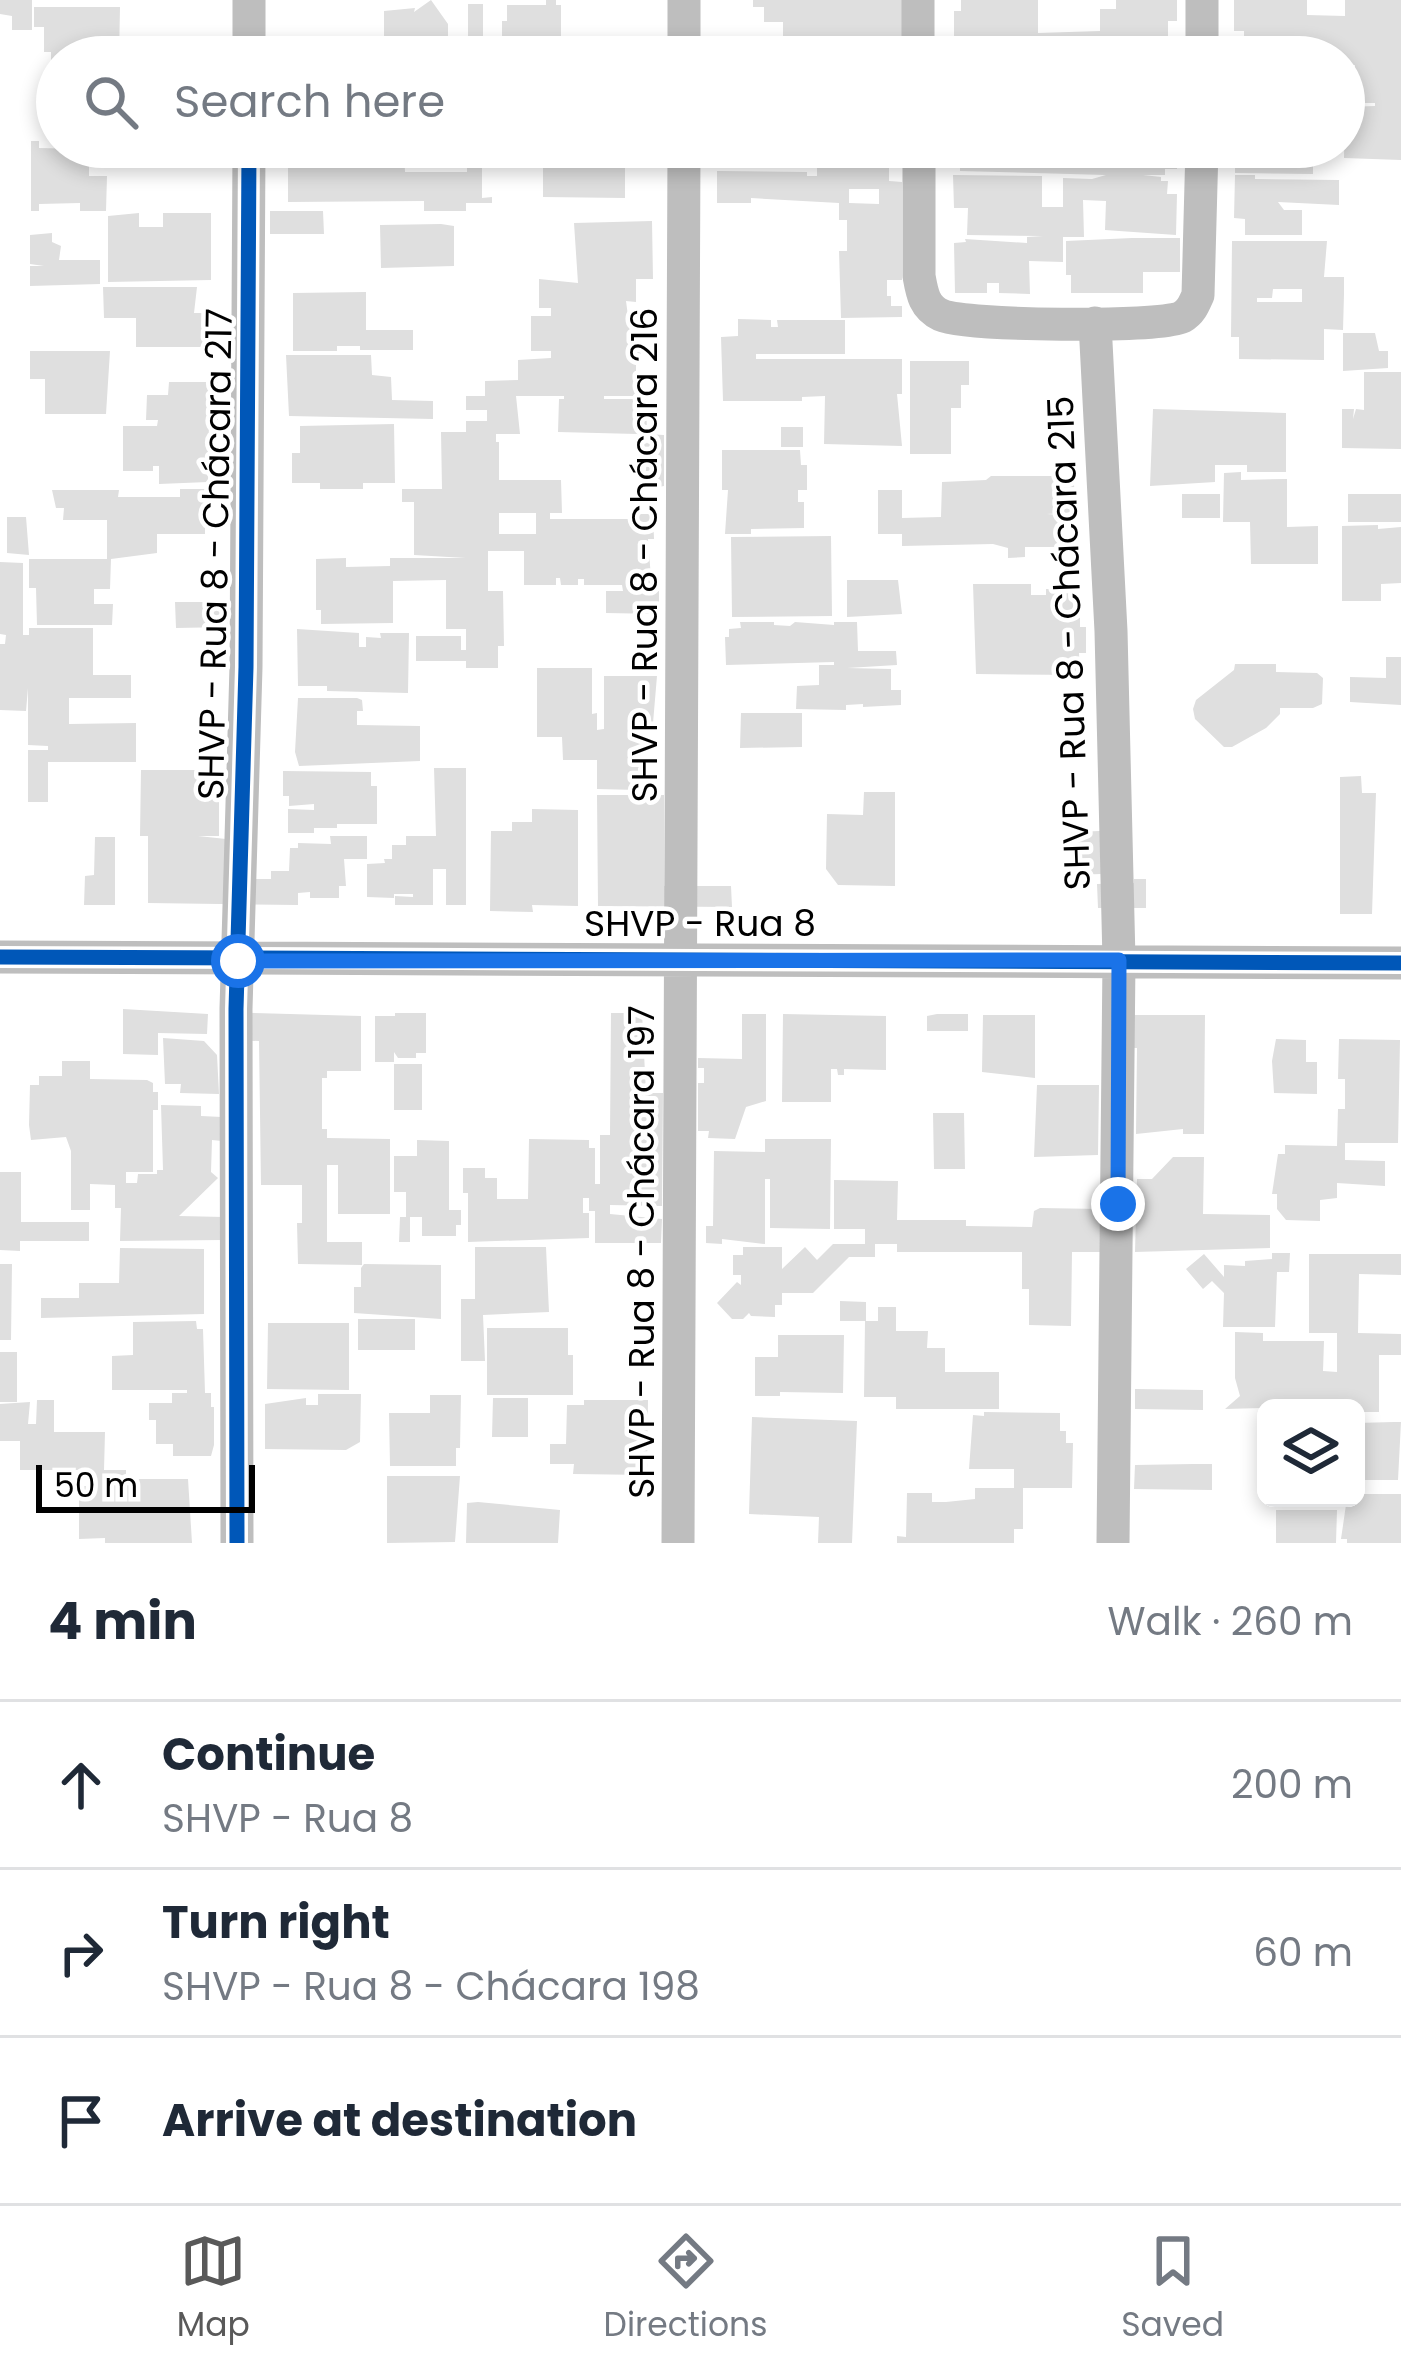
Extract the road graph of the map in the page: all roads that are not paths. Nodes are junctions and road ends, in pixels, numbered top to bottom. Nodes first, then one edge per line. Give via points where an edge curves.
1 (249, 0) edge
2 (684, 0) edge
3 (918, 0) edge
4 (1202, 0) edge
5 (249, 36) edge
6 (684, 36) edge
7 (918, 36) edge
8 (1202, 36) edge
9 (249, 168) edge
10 (684, 168) edge
11 (919, 168) edge
12 (1201, 168) edge
13 (1095, 323) junction
14 (0, 957) edge
15 (1119, 960) junction
16 (238, 961) junction
17 (680, 962) junction
18 (1401, 963) edge
19 (237, 1543) edge
20 (678, 1543) edge
21 (1113, 1543) edge

1 - 5 street
2 - 6 street
3 - 7 street
4 - 8 street
9 - 16 street, SHVP - Rua 8 - Chácara 217
10 - 17 street, SHVP - Rua 8 - Chácara 216
11 - 13 street via 920,277 930,308 966,321
12 - 13 street via 1193,308 1176,319
13 - 15 street, SHVP - Rua 8 - Chácara 215
14 - 16 street, SHVP - Rua 8
15 - 17 street, SHVP - Rua 8
15 - 18 street, SHVP - Rua 8
15 - 21 street, SHVP - Rua 8 - Chácara 215
16 - 17 street, SHVP - Rua 8
16 - 19 street, SHVP - Rua 8 - Chácara 217
17 - 20 street, SHVP - Rua 8 - Chácara 197

